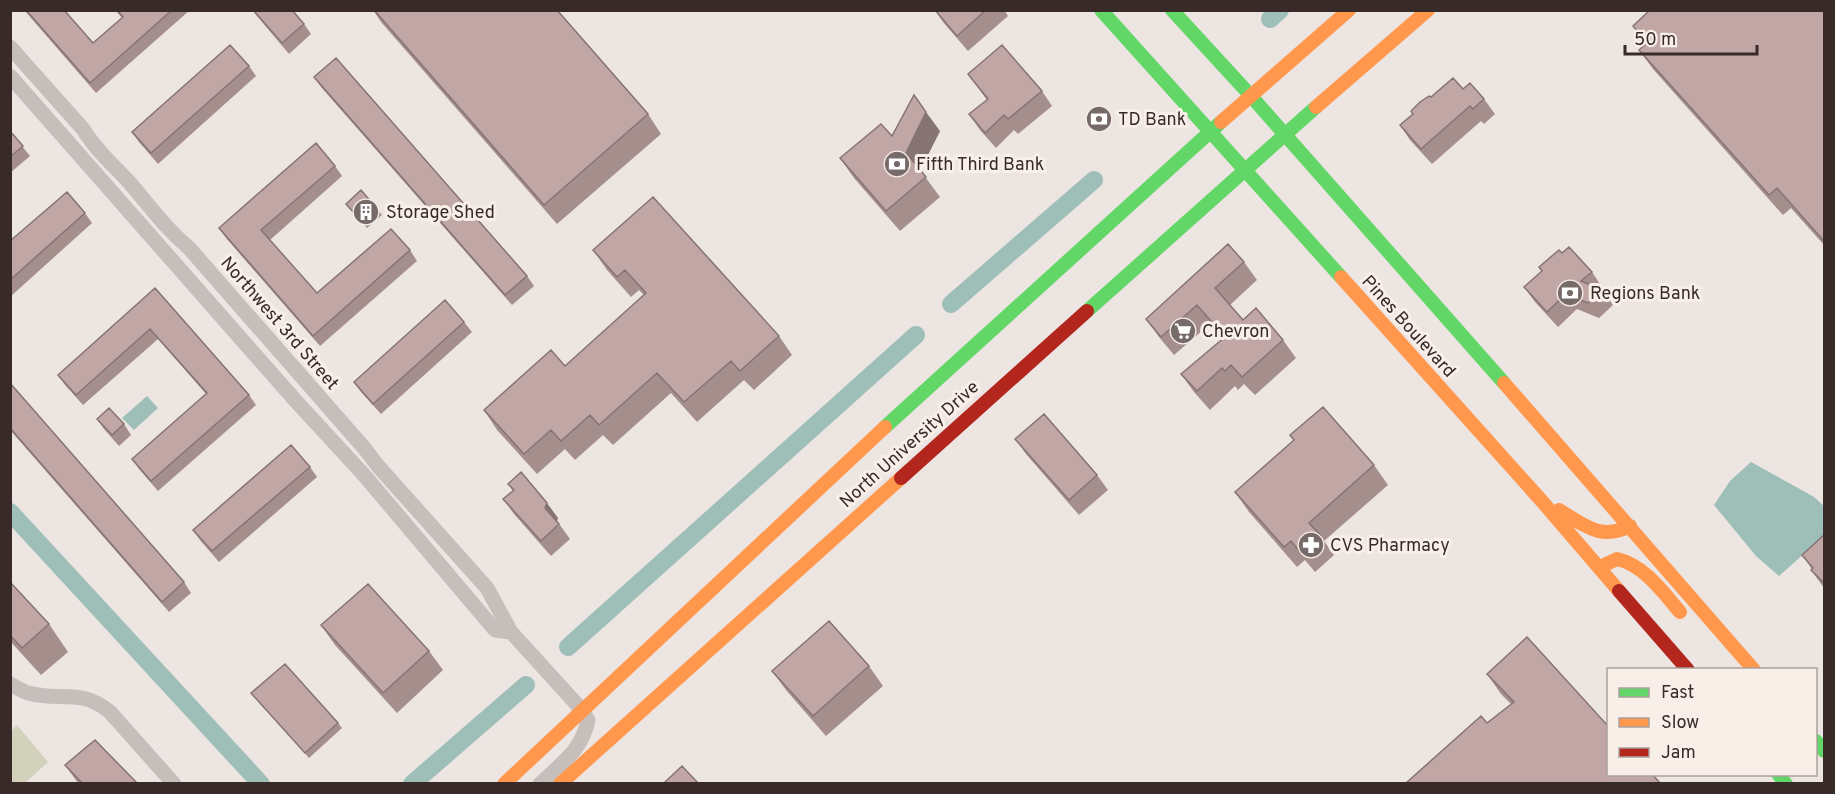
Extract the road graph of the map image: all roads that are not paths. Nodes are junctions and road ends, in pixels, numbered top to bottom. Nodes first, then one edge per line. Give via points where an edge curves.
1 (1101, 10) edge
2 (1172, 10) edge
3 (1349, 10) edge
4 (1428, 10) edge
5 (10, 47) edge
6 (10, 76) edge
7 (1251, 96) junction
8 (1209, 132) junction
9 (1284, 134) junction
10 (1244, 169) junction
11 (1540, 499) junction
12 (1630, 526) junction
13 (1600, 567) junction
14 (1685, 619) dead end
15 (511, 632) junction
16 (1687, 668) edge
17 (1753, 668) edge
18 (10, 684) edge
19 (582, 710) junction
20 (174, 783) edge
21 (504, 783) edge
22 (540, 783) edge
23 (560, 783) edge

1 - 8 main road, Pines Boulevard
2 - 7 main road, Pines Boulevard
3 - 7 main road, North University Drive
4 - 9 main road, North University Drive
5 - 15 street, Northwest 3rd Street via 487,588
6 - 15 street, Northwest 3rd Street via 364,475 495,630
7 - 8 main road, North University Drive
7 - 9 main road, Pines Boulevard
8 - 10 main road, Pines Boulevard
8 - 19 main road, North University Drive
9 - 10 main road, North University Drive
9 - 12 main road, Pines Boulevard
10 - 11 main road, Pines Boulevard
10 - 23 main road, North University Drive
11 - 12 main road via 1605,534
11 - 13 main road, Pines Boulevard
12 - 17 main road, Pines Boulevard
13 - 14 main road via 1617,559 1629,562 1656,585
13 - 16 main road, Pines Boulevard
15 - 19 street, Northwest 3rd Street
18 - 20 street via 36,695 71,695 98,703
19 - 21 main road, North University Drive
19 - 22 street via 588,720 582,741

